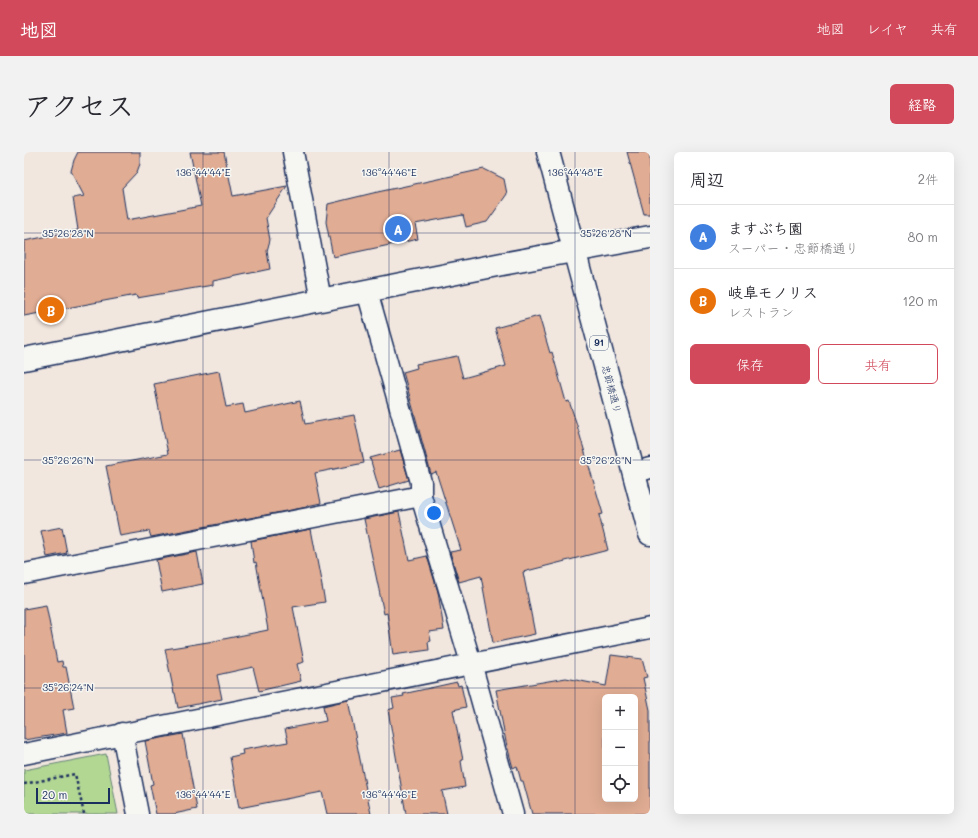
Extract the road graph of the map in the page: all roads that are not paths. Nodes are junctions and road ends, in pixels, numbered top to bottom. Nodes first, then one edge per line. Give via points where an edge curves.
1 (293, 152) edge
2 (548, 152) edge
3 (650, 237) edge
4 (574, 250) junction
5 (367, 291) junction
6 (320, 300) junction
7 (24, 359) edge
8 (642, 470) edge
9 (421, 496) junction
10 (650, 534) edge
11 (24, 574) edge
12 (650, 628) edge
13 (471, 663) junction
14 (122, 733) junction
15 (24, 754) edge
16 (138, 814) edge
17 (513, 814) edge

1 - 6 street
2 - 4 street, 忠節橋通り / 91
3 - 4 street
4 - 5 street
4 - 8 street, 忠節橋通り / 91
5 - 6 street
5 - 9 street via 421,482
6 - 7 street
8 - 10 street, 忠節橋通り / 91
9 - 11 street
9 - 13 street
12 - 13 street
13 - 14 street
13 - 17 street
14 - 15 street
14 - 16 street

